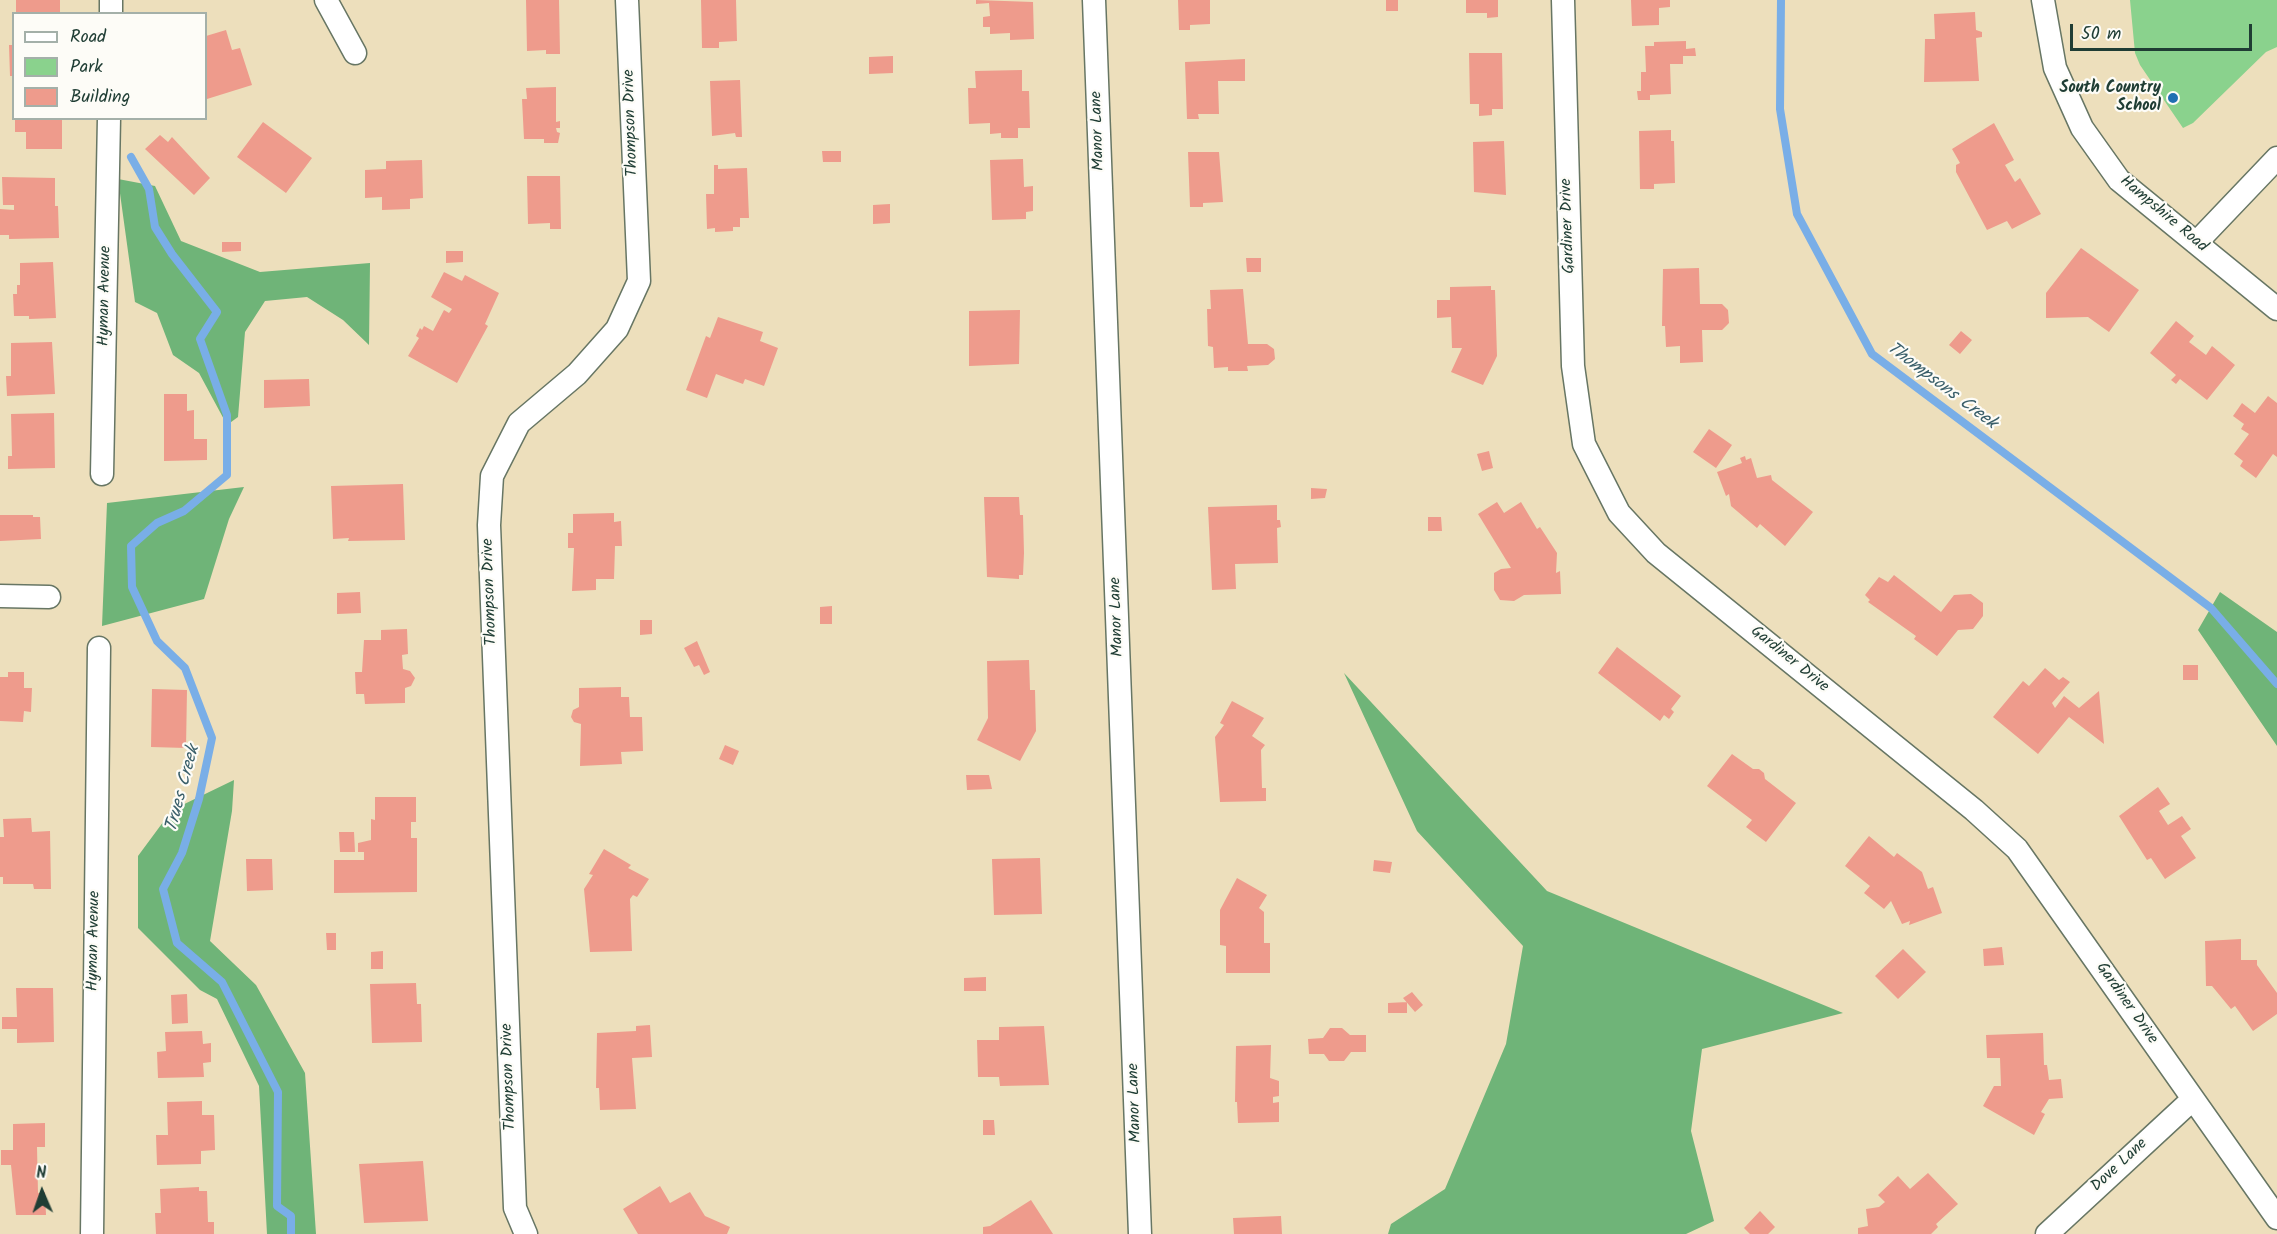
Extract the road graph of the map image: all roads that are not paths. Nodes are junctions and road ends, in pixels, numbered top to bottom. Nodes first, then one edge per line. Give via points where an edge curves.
1 (326, 0) edge
2 (627, 0) edge
3 (1094, 0) edge
4 (1563, 0) edge
5 (2043, 0) edge
6 (355, 53) dead end
7 (109, 120) edge
8 (2277, 158) edge
9 (2196, 243) junction
10 (2277, 309) edge
11 (102, 474) dead end
12 (0, 596) edge
13 (49, 597) dead end
14 (99, 648) dead end
15 (2193, 1099) junction
16 (2277, 1218) edge
17 (92, 1234) edge
18 (526, 1234) edge
19 (1140, 1234) edge
20 (2048, 1234) edge

1 - 6 street
2 - 18 street, Thompson Drive via 639,281 617,329 577,374 519,423 492,476 489,525 514,1208
3 - 19 street, Manor Lane
4 - 15 street, Gardiner Drive via 1573,366 1584,444 1619,513 1656,553 2017,849
5 - 9 street, Hampshire Road via 2055,68 2082,128 2119,180
7 - 11 street, Hyman Avenue
8 - 9 street
9 - 10 street, Hampshire Road
12 - 13 street
14 - 17 street, Hyman Avenue
15 - 16 street, Gardiner Drive
15 - 20 street, Dove Lane

